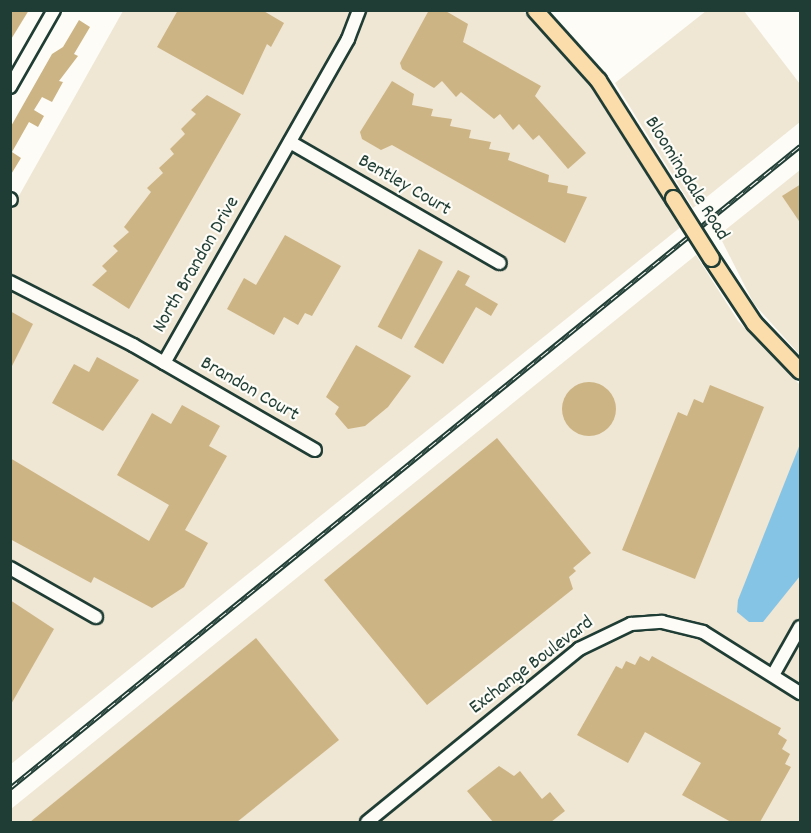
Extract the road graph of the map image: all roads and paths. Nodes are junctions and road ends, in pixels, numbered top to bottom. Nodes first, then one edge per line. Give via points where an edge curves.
1 (54, 10) edge
2 (358, 10) edge
3 (369, 10) edge
4 (535, 10) edge
5 (350, 34) junction
6 (10, 87) edge
7 (290, 142) junction
8 (500, 263) dead end
9 (10, 282) edge
10 (164, 363) junction
11 (801, 371) edge
12 (315, 450) dead end
13 (10, 568) edge
14 (96, 617) dead end
15 (801, 627) edge
16 (773, 675) junction
17 (801, 693) edge
18 (367, 822) edge

1 - 6 street
2 - 5 street, North Brandon Drive
3 - 5 street, North Brandon Drive
4 - 11 main road, Bloomingdale Road, bridge via 598,80 754,323
5 - 7 street, North Brandon Drive
7 - 8 street, Bentley Court
7 - 10 street, North Brandon Drive
9 - 10 street, North Brandon Drive via 23,285
10 - 12 street, Brandon Court
13 - 14 street
15 - 16 street
16 - 17 street, Exchange Boulevard
16 - 18 street, Exchange Boulevard via 684,625 631,624 606,632

